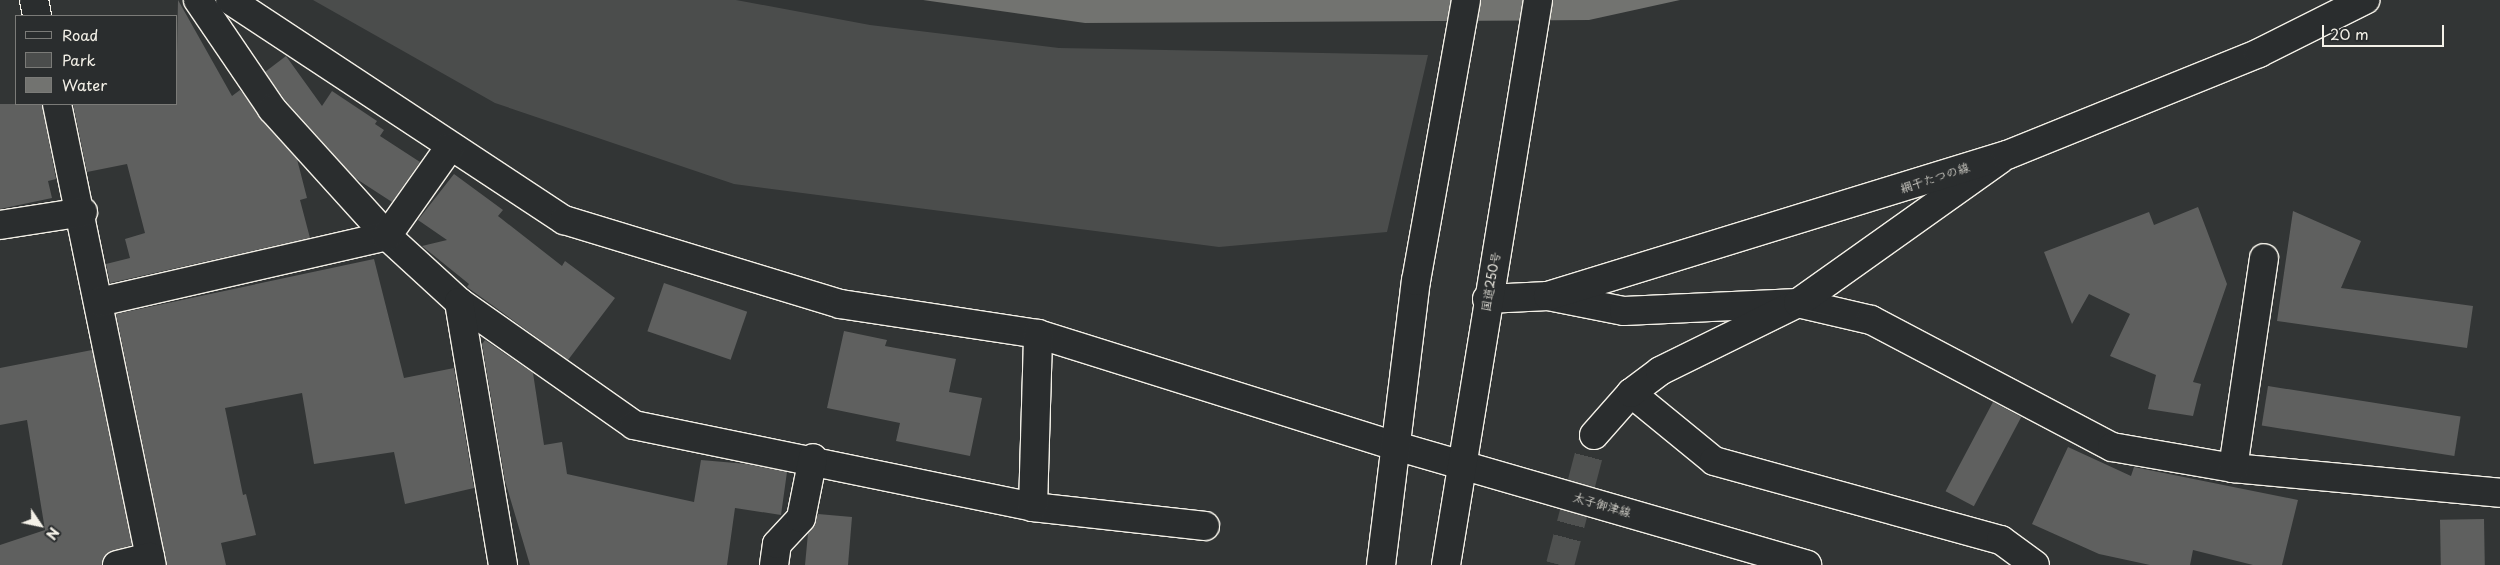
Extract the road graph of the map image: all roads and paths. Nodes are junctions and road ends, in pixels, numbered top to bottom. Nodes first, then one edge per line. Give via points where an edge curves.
1 (34, 0) edge
2 (198, 0) edge
3 (230, 0) edge
4 (1466, 0) edge
5 (1538, 0) edge
6 (2365, 0) edge
7 (37, 15) edge
8 (58, 105) edge
9 (449, 148) junction
10 (2007, 155) junction
11 (82, 212) junction
12 (0, 225) edge
13 (387, 236) junction
14 (2264, 258) dead end
15 (1548, 296) junction
16 (1487, 299) junction
17 (98, 302) junction
18 (459, 302) junction
19 (1798, 303) junction
20 (1038, 334) junction
21 (1631, 393) junction
22 (1594, 435) tunnel mouth
23 (1396, 446) junction
24 (813, 458) junction
25 (1462, 464) junction
26 (2232, 468) junction
27 (2500, 492) edge
28 (1033, 507) junction
29 (1204, 526) dead end
30 (151, 561) edge
31 (117, 565) edge
32 (504, 565) edge
33 (774, 565) edge
34 (1380, 565) edge
35 (1446, 565) edge
36 (1806, 565) edge
37 (2035, 565) edge

1 - 7 main road
2 - 13 main road via 272,109
3 - 9 main road, 太子御津線
4 - 23 main road via 1416,281
5 - 16 main road, 国道250号
6 - 10 main road, 網干たつの線 via 2259,53
8 - 11 main road
9 - 13 main road
9 - 20 main road, 太子御津線 via 564,220 840,304
10 - 15 main road, 網干たつの線
10 - 19 main road
11 - 12 main road
11 - 17 main road
13 - 17 main road
13 - 18 main road
14 - 26 main road
15 - 16 main road, 網干たつの線
15 - 19 main road via 1624,311
16 - 25 main road, 国道250号
17 - 30 main road
18 - 24 main road via 634,425
18 - 32 main road
19 - 21 main road via 1660,371
19 - 26 main road via 1871,320 2112,447
20 - 23 main road, 太子御津線
20 - 28 main road
21 - 22 main road
21 - 37 main road via 1714,461 2001,540
23 - 25 main road, 太子御津線
23 - 34 main road
24 - 28 main road
24 - 33 main road via 801,518 777,544
25 - 35 main road, 国道250号
25 - 36 main road, 太子御津線
26 - 27 main road
28 - 29 main road
30 - 31 main road

